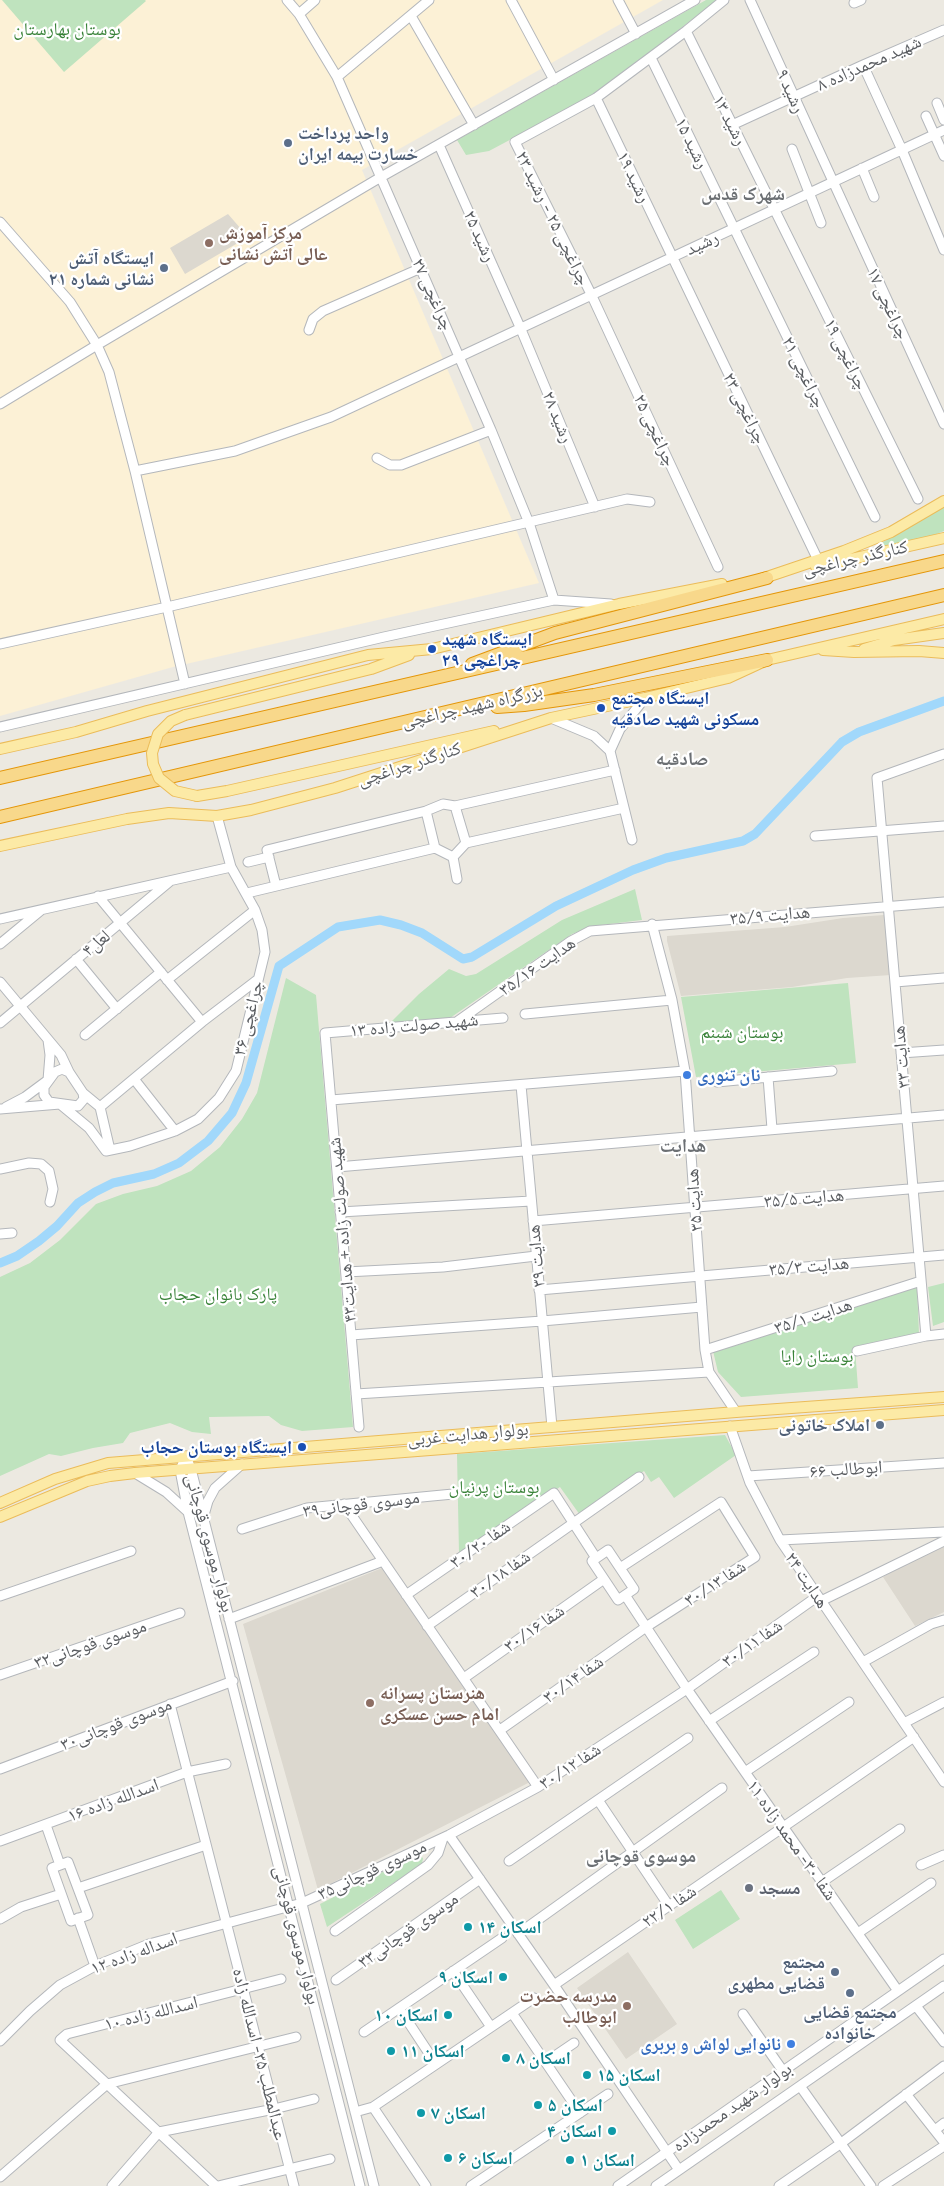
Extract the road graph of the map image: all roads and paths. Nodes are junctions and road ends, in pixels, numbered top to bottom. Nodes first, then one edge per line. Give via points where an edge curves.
1 (287, 0) edge
2 (315, 0) edge
3 (429, 0) edge
4 (511, 0) edge
5 (618, 0) edge
6 (695, 0) edge
7 (724, 0) edge
8 (750, 0) edge
9 (299, 14) junction
10 (411, 16) junction
11 (944, 30) edge
12 (686, 31) junction
13 (636, 34) junction
14 (651, 58) junction
15 (863, 65) junction
16 (337, 77) junction
17 (554, 80) junction
18 (794, 97) junction
19 (596, 98) junction
20 (937, 103) dead end
21 (926, 116) dead end
22 (944, 120) edge
23 (474, 125) junction
24 (732, 125) junction
25 (944, 130) edge
26 (934, 134) junction
27 (439, 145) junction
28 (792, 149) dead end
29 (902, 150) junction
30 (944, 156) edge
31 (862, 168) junction
32 (381, 177) junction
33 (832, 182) junction
34 (809, 193) junction
35 (874, 197) dead end
36 (774, 209) junction
37 (0, 222) edge
38 (821, 223) dead end
39 (733, 228) junction
40 (944, 250) edge
41 (672, 256) junction
42 (421, 268) junction
43 (591, 294) junction
44 (520, 327) junction
45 (309, 330) dead end
46 (97, 345) junction
47 (459, 356) junction
48 (0, 404) edge
49 (944, 424) edge
50 (492, 430) junction
51 (377, 458) dead end
52 (135, 471) junction
53 (918, 499) dead end
54 (944, 501) edge
55 (650, 502) dead end
56 (595, 506) junction
57 (875, 517) dead end
58 (529, 523) junction
59 (944, 538) edge
60 (818, 560) junction
61 (944, 561) edge
62 (718, 567) dead end
63 (766, 578) junction
64 (944, 595) edge
65 (554, 600) junction
66 (618, 604) junction
67 (167, 607) junction
68 (944, 619) edge
69 (944, 633) edge
70 (0, 644) edge
71 (812, 649) junction
72 (422, 651) junction
73 (854, 652) junction
74 (944, 653) edge
75 (767, 660) junction
76 (441, 678) junction
77 (186, 684) junction
78 (645, 698) junction
79 (462, 708) junction
80 (551, 718) junction
81 (0, 727) edge
82 (0, 749) edge
83 (610, 751) junction
84 (944, 754) edge
85 (615, 770) junction
86 (0, 778) edge
87 (455, 806) junction
88 (624, 808) junction
89 (426, 811) junction
90 (217, 816) junction
91 (0, 817) edge
92 (944, 826) edge
93 (881, 830) junction
94 (815, 836) dead end
95 (632, 840) dead end
96 (466, 843) junction
97 (0, 846) edge
98 (434, 848) junction
99 (453, 856) junction
100 (269, 857) junction
101 (248, 862) dead end
102 (231, 867) junction
103 (457, 879) dead end
104 (171, 880) junction
105 (276, 886) junction
106 (247, 893) junction
107 (98, 896) junction
108 (944, 902) edge
109 (888, 905) junction
110 (42, 909) junction
111 (255, 910) junction
112 (0, 919) edge
113 (120, 922) junction
114 (652, 924) junction
115 (0, 944) edge
116 (76, 959) junction
117 (161, 972) junction
118 (944, 978) edge
119 (167, 980) junction
120 (257, 980) junction
121 (0, 982) edge
122 (895, 982) junction
123 (672, 1000) junction
124 (20, 1005) junction
125 (117, 1009) junction
126 (525, 1014) dead end
127 (503, 1018) dead end
128 (202, 1022) junction
129 (458, 1022) junction
130 (0, 1023) edge
131 (325, 1033) joint
132 (85, 1035) dead end
133 (48, 1038) junction
134 (944, 1050) edge
135 (901, 1053) junction
136 (685, 1071) junction
137 (832, 1071) dead end
138 (69, 1072) junction
139 (768, 1077) junction
140 (134, 1079) junction
141 (48, 1080) junction
142 (717, 1082) dead end
143 (521, 1084) junction
144 (83, 1093) junction
145 (331, 1100) junction
146 (60, 1104) junction
147 (100, 1107) junction
148 (2, 1109) edge
149 (944, 1116) edge
150 (907, 1119) junction
151 (772, 1130) junction
152 (175, 1131) junction
153 (690, 1136) junction
154 (526, 1149) junction
155 (108, 1150) junction
156 (337, 1166) junction
157 (0, 1169) edge
158 (944, 1186) edge
159 (913, 1188) junction
160 (531, 1200) junction
161 (50, 1202) dead end
162 (695, 1208) junction
163 (340, 1212) junction
164 (533, 1220) junction
165 (12, 1233) dead end
166 (0, 1234) edge
167 (944, 1255) edge
168 (536, 1256) junction
169 (919, 1257) junction
170 (346, 1272) junction
171 (700, 1275) junction
172 (921, 1281) junction
173 (539, 1290) junction
174 (702, 1306) junction
175 (542, 1321) junction
176 (944, 1334) edge
177 (351, 1335) junction
178 (926, 1336) junction
179 (705, 1350) junction
180 (857, 1351) dead end
181 (709, 1372) junction
182 (548, 1381) junction
183 (356, 1394) junction
184 (944, 1397) edge
185 (844, 1404) junction
186 (944, 1410) edge
187 (736, 1412) junction
188 (845, 1417) junction
189 (730, 1426) junction
190 (359, 1427) dead end
191 (552, 1427) junction
192 (456, 1435) junction
193 (457, 1447) junction
194 (186, 1456) junction
195 (944, 1463) edge
196 (242, 1464) junction
197 (191, 1469) junction
198 (180, 1470) junction
199 (135, 1473) junction
200 (748, 1476) junction
201 (639, 1477) dead end
202 (453, 1494) dead end
203 (0, 1504) edge
204 (344, 1504) junction
205 (188, 1512) junction
206 (0, 1517) edge
207 (204, 1518) junction
208 (574, 1523) junction
209 (242, 1529) dead end
210 (944, 1532) edge
211 (780, 1540) junction
212 (944, 1541) edge
213 (131, 1551) dead end
214 (596, 1558) junction
215 (383, 1561) junction
216 (620, 1568) junction
217 (604, 1579) junction
218 (406, 1595) junction
219 (625, 1595) junction
220 (0, 1596) edge
221 (820, 1598) junction
222 (180, 1613) dead end
223 (230, 1618) junction
224 (944, 1620) edge
225 (427, 1626) junction
226 (646, 1627) junction
227 (814, 1652) dead end
228 (863, 1662) junction
229 (0, 1675) edge
230 (464, 1678) junction
231 (233, 1682) junction
232 (687, 1689) junction
233 (849, 1702) dead end
234 (944, 1702) edge
235 (170, 1704) junction
236 (709, 1721) junction
237 (904, 1724) junction
238 (500, 1730) junction
239 (914, 1737) junction
240 (688, 1738) dead end
241 (226, 1764) dead end
242 (0, 1769) edge
243 (187, 1772) junction
244 (745, 1772) junction
245 (944, 1782) edge
246 (538, 1786) junction
247 (722, 1788) dead end
248 (598, 1800) junction
249 (46, 1825) junction
250 (784, 1828) junction
251 (900, 1830) dead end
252 (446, 1836) junction
253 (0, 1841) edge
254 (206, 1845) junction
255 (633, 1852) junction
256 (944, 1856) edge
257 (509, 1861) dead end
258 (60, 1865) junction
259 (921, 1865) dead end
260 (480, 1879) junction
261 (822, 1882) junction
262 (931, 1883) dead end
263 (78, 1888) junction
264 (61, 1894) junction
265 (302, 1903) junction
266 (289, 1906) junction
267 (669, 1906) junction
268 (78, 1918) junction
269 (0, 1919) edge
270 (226, 1923) junction
271 (336, 1931) dead end
272 (858, 1933) junction
273 (518, 1934) junction
274 (502, 1938) dead end
275 (944, 1959) edge
276 (95, 1966) junction
277 (453, 1971) junction
278 (281, 1979) dead end
279 (336, 1980) dead end
280 (554, 1985) junction
281 (944, 1986) edge
282 (243, 1990) junction
283 (898, 1990) junction
284 (534, 1998) dead end
285 (916, 2006) junction
286 (399, 2008) junction
287 (512, 2013) junction
288 (743, 2014) dead end
289 (491, 2027) junction
290 (364, 2032) dead end
291 (296, 2037) dead end
292 (0, 2042) edge
293 (944, 2042) edge
294 (574, 2044) dead end
295 (258, 2048) junction
296 (546, 2062) junction
297 (436, 2064) junction
298 (944, 2066) edge
299 (783, 2071) junction
300 (107, 2084) junction
301 (800, 2086) junction
302 (608, 2094) dead end
303 (906, 2094) junction
304 (314, 2099) dead end
305 (373, 2107) junction
306 (274, 2109) junction
307 (355, 2112) junction
308 (580, 2113) junction
309 (944, 2123) edge
310 (935, 2130) junction
311 (159, 2132) junction
312 (944, 2142) edge
313 (840, 2144) junction
314 (944, 2146) edge
315 (666, 2153) junction
316 (330, 2159) dead end
317 (289, 2169) junction
318 (678, 2170) junction
319 (0, 2177) edge
320 (112, 2186) edge
321 (217, 2186) edge
322 (294, 2186) edge
323 (360, 2186) edge
324 (374, 2186) edge
325 (426, 2186) edge
326 (471, 2186) edge
327 (618, 2186) edge
328 (656, 2186) edge
329 (779, 2186) edge
330 (871, 2186) edge
331 (883, 2186) edge

1 - 9 street, چراغچی ۲۷
2 - 9 street
3 - 10 street
4 - 17 street
5 - 13 street
6 - 13 street
7 - 12 street
8 - 18 street, رشید ۹
9 - 16 street, چراغچی ۲۷
10 - 16 street
10 - 23 street
11 - 15 street, شهید محمدزاده ۸
12 - 14 street
12 - 24 street, رشید ۱۳
13 - 17 street
14 - 19 street
14 - 39 street, رشید ۱۵
15 - 18 street, شهید محمدزاده ۸
15 - 29 street
16 - 32 street, چراغچی ۲۷
17 - 23 street
18 - 24 street, شهید محمدزاده ۸
18 - 33 street, رشید ۹
19 - 41 street, رشید ۱۹
19 - 43 street, چراغچی ۲۵ - رشید ۲۳ via 515,142
20 - 22 street
21 - 26 street
23 - 27 street
24 - 36 street, رشید ۱۳
25 - 26 street, رشید
26 - 29 street, رشید
26 - 30 street
27 - 32 street
27 - 44 street, رشید ۲۵
28 - 34 street
29 - 31 street, رشید
29 - 40 street
31 - 33 street, رشید
31 - 35 street
32 - 42 street, چراغچی ۲۷
32 - 46 street
33 - 34 street, رشید
33 - 49 street, چراغچی ۱۷
34 - 36 street, رشید
34 - 38 street
36 - 39 street, رشید
36 - 53 street, چراغچی ۱۹
37 - 46 street via 70,302
39 - 41 street, رشید
39 - 57 street, چراغچی ۲۱
41 - 43 street, رشید
41 - 60 street, چراغچی ۲۳
42 - 45 street via 323,311 313,318
42 - 47 street, چراغچی ۲۷
43 - 44 street, رشید
43 - 62 street, چراغچی ۲۵
44 - 47 street, رشید
44 - 56 street, رشید ۲۸
46 - 48 street
46 - 52 street via 109,372
47 - 50 street, چراغچی ۲۷
47 - 52 street, رشید via 331,417 235,451
50 - 51 street via 401,465 390,465
50 - 58 street, چراغچی ۲۷
52 - 67 street
54 - 60 main road via 891,532
55 - 56 street via 628,499
56 - 58 street
58 - 65 street, چراغچی ۲۷
58 - 67 street
59 - 63 main road, کنارگذر چراغچی
60 - 63 main road
61 - 76 highway, بزرگراه شهید چراغچی
63 - 66 main road
63 - 76 highway via 555,633
64 - 79 highway, بزرگراه شهید چراغچی
65 - 66 street
65 - 77 street
66 - 72 main road
67 - 70 street
67 - 77 street
68 - 71 main road, کنارگذر چراغچی
69 - 73 main road via 894,640
71 - 73 main road
71 - 75 main road, کنارگذر چراغچی
72 - 80 main road, bridge via 371,669 171,721 158,734 152,753 153,764 160,778 175,791 197,796
72 - 82 main road via 368,655
73 - 74 main road
75 - 78 main road, کنارگذر چراغچی via 728,678
75 - 79 highway via 594,695 524,705
76 - 86 highway, بزرگراه شهید چراغچی
77 - 81 street
78 - 80 main road, کنارگذر چراغچی
78 - 83 street via 620,729
79 - 91 highway, بزرگراه شهید چراغچی
80 - 83 street via 588,733
80 - 90 main road, کنارگذر چراغچی via 336,788
83 - 85 street
84 - 93 street, هدایت ۳۳ via 877,778
85 - 87 street
85 - 88 street
87 - 89 street via 443,804
87 - 96 street
88 - 95 street
88 - 96 street
89 - 98 street
89 - 100 street via 267,850
90 - 97 main road, کنارگذر چراغچی via 160,814
90 - 102 street, چراغچی ۳۶
92 - 93 street
93 - 94 street
93 - 109 street, هدایت ۳۳
96 - 99 street
98 - 99 street
98 - 105 street
99 - 103 street
100 - 101 street
100 - 105 street
102 - 104 street
102 - 106 street, چراغچی ۳۶
104 - 107 street
104 - 113 street, لعل۴
105 - 106 street
106 - 111 street, چراغچی ۳۶
107 - 110 street
107 - 113 street
108 - 109 street, هدایت ۳۵/۹
109 - 114 street, هدایت ۳۵/۹
109 - 122 street, هدایت ۳۳
110 - 112 street
110 - 115 street
111 - 119 street
111 - 120 street, چراغچی ۳۶ via 265,952
113 - 116 street, لعل۴
113 - 117 street
114 - 123 street, هدایت ۳۵
114 - 129 street, هدایت ۳۵/۱۶ via 590,931 570,941
116 - 124 street, لعل۴
116 - 125 street
117 - 119 street
117 - 125 street
118 - 122 street
119 - 128 street
120 - 128 street
120 - 152 street, چراغچی ۳۶ via 236,1071 219,1098 198,1119
121 - 124 street
122 - 135 street, هدایت ۳۳
123 - 126 street
123 - 136 street, هدایت ۳۵
124 - 130 street, لعل۴
124 - 133 street
125 - 132 street
127 - 129 street, شهید صولت زاده ۱۳
128 - 140 street
129 - 131 street, شهید صولت زاده ۱۳
131 - 145 street, شهید صولت زاده + هدایت۴۳
133 - 138 street
133 - 141 street
134 - 135 street
135 - 150 street, هدایت ۳۳
136 - 143 street
136 - 153 street, هدایت ۳۵
137 - 139 street
138 - 141 street via 59,1069
138 - 144 street
139 - 142 street
139 - 151 street
140 - 147 street
140 - 152 street
141 - 146 street via 44,1096 49,1102
141 - 148 street via 26,1097
143 - 145 street
143 - 154 street, هدایت ۳۹
144 - 146 street via 84,1099 78,1106
144 - 147 street
145 - 156 street, شهید صولت زاده + هدایت۴۳
146 - 148 street
146 - 155 street
147 - 155 street
149 - 150 street
150 - 151 street
150 - 159 street, هدایت ۳۳
151 - 153 street
152 - 155 street, چراغچی ۳۶
153 - 154 street
153 - 162 street, هدایت ۳۵
154 - 156 street
154 - 160 street, هدایت ۳۹
156 - 163 street, شهید صولت زاده + هدایت۴۳
157 - 161 street via 41,1164 49,1171 53,1189
158 - 159 street, هدایت ۳۵/۵
159 - 162 street, هدایت ۳۵/۵
159 - 169 street, هدایت ۳۳
160 - 163 street
160 - 164 street, هدایت ۳۹
162 - 164 street, هدایت ۳۵/۵
162 - 171 street, هدایت ۳۵
163 - 170 street, شهید صولت زاده + هدایت۴۳
164 - 168 street, هدایت ۳۹
165 - 166 street
167 - 169 street, هدایت ۳۵/۳
168 - 170 street via 443,1267
168 - 173 street, هدایت ۳۹
169 - 171 street, هدایت ۳۵/۳
169 - 172 street, هدایت ۳۳
170 - 177 street, شهید صولت زاده + هدایت۴۳
171 - 173 street, هدایت ۳۵/۳
171 - 174 street, هدایت ۳۵
172 - 178 street, هدایت ۳۳
172 - 179 street, هدایت ۳۵/۱
173 - 175 street, هدایت ۳۹
174 - 175 street
174 - 179 street, هدایت ۳۵
175 - 177 street
175 - 182 street, هدایت ۳۹
176 - 178 street
177 - 183 street, شهید صولت زاده + هدایت۴۳
178 - 180 street
179 - 181 street, هدایت ۳۵
181 - 182 street
181 - 187 street, هدایت ۳۵
182 - 183 street
182 - 191 street, هدایت ۳۹
183 - 190 street, شهید صولت زاده + هدایت۴۳
184 - 185 main road, بولوار هدایت غربی
185 - 187 main road, بولوار هدایت غربی
185 - 188 main road
186 - 188 main road, بولوار هدایت غربی
187 - 191 main road, بولوار هدایت غربی
188 - 189 main road, بولوار هدایت غربی
189 - 193 main road, بولوار هدایت غربی
189 - 200 street, هدایت ۲۴
191 - 192 main road, بولوار هدایت غربی
192 - 193 main road
192 - 194 main road, بولوار هدایت غربی
193 - 196 main road, بولوار هدایت غربی
194 - 197 street, بولوار موسوی قوچانی
194 - 198 street, بولوار موسوی قوچانی
194 - 203 main road, بولوار هدایت غربی via 108,1462 84,1468
195 - 200 street, ابوطالب ۶۶
196 - 197 main road, بولوار هدایت غربی
196 - 207 street via 214,1488
197 - 198 main road, بولوار هدایت غربی
197 - 207 street, بولوار موسوی قوچانی
198 - 199 main road, بولوار هدایت غربی
198 - 205 street, بولوار موسوی قوچانی
199 - 205 street via 166,1492
199 - 206 main road, بولوار هدایت غربی via 87,1482
200 - 211 street, هدایت ۲۴
201 - 208 street, شفا ۳۰/۱۸
202 - 204 street, موسوی قوچانی۳۹
204 - 209 street, موسوی قوچانی۳۹ via 307,1508
204 - 215 street
205 - 231 street, بولوار موسوی قوچانی
207 - 223 street, بولوار موسوی قوچانی
208 - 214 street
208 - 218 street, شفا ۳۰/۲۰ via 554,1493
208 - 225 street, شفا ۳۰/۱۸
210 - 211 street
211 - 221 street, هدایت ۲۴
212 - 221 street, شفا ۳۰/۱۱
213 - 220 street
214 - 216 street via 608,1550
214 - 217 street via 592,1561
215 - 218 street
215 - 223 street
216 - 219 street via 634,1589
216 - 226 street, شفا ۳۰/۱۳ via 721,1502 755,1557
217 - 219 street via 618,1600
217 - 230 street, شفا ۳۰/۱۶
218 - 225 street
219 - 226 street, شفا ۳۰- محمد زاده ۱۱
221 - 228 street, هدایت ۲۴
221 - 232 street, شفا ۳۰/۱۱
222 - 229 street, موسوی قوچانی۳۲
223 - 265 street, بولوار موسوی قوچانی
224 - 228 street
225 - 230 street
226 - 232 street, شفا ۳۰- محمد زاده ۱۱
226 - 238 street, شفا ۳۰/۱۴
227 - 236 street
228 - 237 street, هدایت ۲۴
230 - 238 street
231 - 235 street, موسوی قوچانی۳۰
231 - 266 street, بولوار موسوی قوچانی
232 - 236 street, شفا ۳۰- محمد زاده ۱۱
232 - 246 street, شفا ۳۰/۱۲
233 - 244 street
234 - 237 street
235 - 242 street, موسوی قوچانی۳۰
235 - 243 street, عبدالمطلب ۳۵- اسدالله زاده
236 - 244 street, شفا ۳۰- محمد زاده ۱۱
237 - 239 street, هدایت ۲۴
238 - 246 street
239 - 245 street, هدایت ۲۴
239 - 250 street, ۲۲/۱ شفا
240 - 248 street
241 - 243 street, اسدالله زاده ۱۶
243 - 249 street, اسدالله زاده ۱۶
243 - 254 street, عبدالمطلب ۳۵- اسدالله زاده
244 - 250 street, شفا ۳۰- محمد زاده ۱۱
246 - 252 street, شفا ۳۰/۱۲
247 - 255 street
248 - 255 street
248 - 257 street
249 - 253 street, اسدالله زاده ۱۶
249 - 258 street
250 - 261 street, شفا ۳۰- محمد زاده ۱۱
250 - 267 street, ۲۲/۱ شفا
251 - 261 street
252 - 260 street
252 - 265 street, موسوی قوچانی۳۵
252 - 271 street, موسوی قوچانی۳۵ via 428,1865
254 - 263 street
254 - 270 street, عبدالمطلب ۳۵- اسدالله زاده
255 - 267 street
255 - 273 street
256 - 259 street
258 - 263 street via 68,1862
258 - 264 street via 52,1868
260 - 273 street
260 - 279 street, موسوی قوچانی۳۳
261 - 272 street, شفا ۳۰- محمد زاده ۱۱
262 - 272 street
263 - 268 street via 88,1915
264 - 268 street via 71,1921
264 - 269 street via 20,1907
265 - 266 street, موسوی قوچانی۳۵
265 - 307 street, بولوار موسوی قوچانی
266 - 270 street, اسداله زاده ۱۲
266 - 323 street, بولوار موسوی قوچانی
267 - 280 street, ۲۲/۱ شفا
268 - 276 street
270 - 276 street, اسداله زاده ۱۲ via 149,1944
270 - 282 street, عبدالمطلب ۳۵- اسدالله زاده
272 - 283 street, شفا ۳۰- محمد زاده ۱۱
273 - 280 street
274 - 277 street
275 - 283 street, بولوار شهید محمدزاده
276 - 292 street, اسداله زاده ۱۲ via 60,1985
277 - 286 street
277 - 289 street
278 - 282 street, اسدالله زاده ۱۰
280 - 315 street
281 - 285 street, بولوار شهید محمدزاده
282 - 295 street, عبدالمطلب ۳۵- اسدالله زاده
282 - 300 street, اسدالله زاده ۱۰ via 67,2034 60,2040
283 - 299 street, بولوار شهید محمدزاده
284 - 287 street
285 - 293 street
285 - 301 street, بولوار شهید محمدزاده
286 - 290 street
286 - 297 street
287 - 289 street
287 - 296 street
288 - 299 street
289 - 297 street
291 - 295 street
294 - 296 street
295 - 300 street
295 - 306 street, عبدالمطلب ۳۵- اسدالله زاده
296 - 308 street
297 - 305 street
298 - 303 street
299 - 315 street, بولوار شهید محمدزاده
300 - 311 street
300 - 319 street
301 - 313 street
301 - 318 street, بولوار شهید محمدزاده
302 - 308 street
303 - 310 street
303 - 313 street
304 - 306 street
305 - 307 street
305 - 325 street
306 - 311 street
306 - 317 street, عبدالمطلب ۳۵- اسدالله زاده
307 - 324 street, بولوار موسوی قوچانی
308 - 326 street
309 - 310 street
310 - 312 street
311 - 320 street
311 - 321 street
313 - 329 street
313 - 330 street
314 - 331 street
315 - 318 street
315 - 327 street, بولوار شهید محمدزاده
316 - 317 street
317 - 321 street
317 - 322 street, عبدالمطلب ۳۵- اسدالله زاده
318 - 328 street, بولوار شهید محمدزاده

